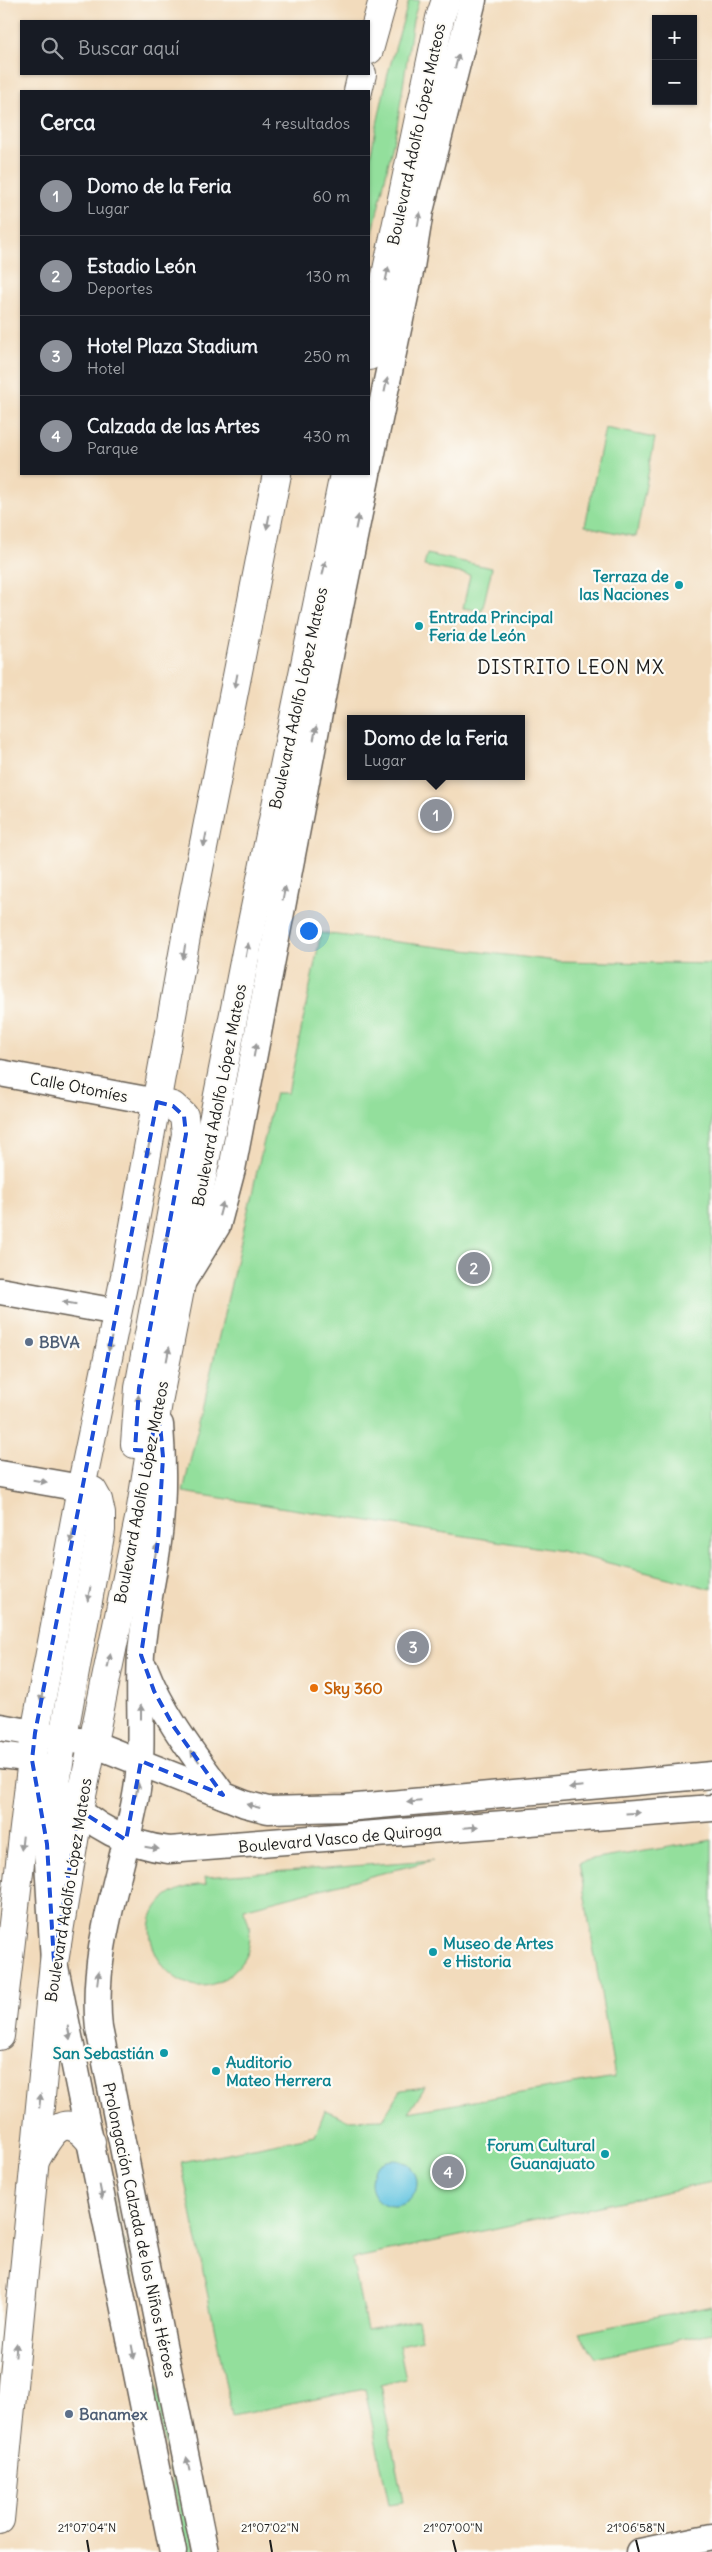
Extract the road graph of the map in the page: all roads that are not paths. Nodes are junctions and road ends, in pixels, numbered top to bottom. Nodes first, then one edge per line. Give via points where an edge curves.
1 (383, 0) edge
2 (446, 0) edge
3 (473, 0) edge
4 (370, 46) edge
5 (362, 75) edge
6 (358, 90) edge
7 (370, 351) edge
8 (370, 462) edge
9 (277, 475) edge
10 (344, 475) edge
11 (367, 475) edge
12 (0, 1073) edge
13 (157, 1102) junction
14 (182, 1282) junction
15 (0, 1291) edge
16 (117, 1312) junction
17 (158, 1402) junction
18 (0, 1474) edge
19 (80, 1488) junction
20 (140, 1514) junction
21 (141, 1655) junction
22 (0, 1727) edge
23 (35, 1733) junction
24 (63, 1737) junction
25 (91, 1742) junction
26 (0, 1755) edge
27 (32, 1760) junction
28 (141, 1761) junction
29 (712, 1775) edge
30 (56, 1783) junction
31 (223, 1795) junction
32 (712, 1808) edge
33 (79, 1810) junction
34 (126, 1840) junction
35 (47, 1844) junction
36 (5, 1957) edge
37 (54, 1962) junction
38 (0, 2036) edge
39 (91, 2142) junction
40 (34, 2163) junction
41 (0, 2520) edge
42 (712, 2537) edge
43 (173, 2552) edge
44 (206, 2552) edge
45 (640, 2552) edge

1 - 4 main road
7 -> 2 main road, Boulevard Adolfo López Mateos
8 -> 3 street via 420,211
5 - 6 main road
9 -> 13 main road via 192,904
14 -> 10 main road, Boulevard Adolfo López Mateos
14 -> 11 street via 216,1226 232,1169
12 - 13 street, Calle Otomíes
13 -> 16 main road
20 -> 13 main road via 135,1451 139,1388 186,1134 184,1116 173,1106
17 -> 14 main road, Boulevard Adolfo López Mateos
16 -> 15 street
16 -> 19 main road
17 - 20 main road, Boulevard Adolfo López Mateos
21 -> 17 street, Prolongación Calzada de los Niños Héroes via 158,1540 163,1457
18 -> 19 street
19 -> 23 main road
19 -> 24 main road via 93,1491 98,1500 101,1530
25 -> 20 main road, Boulevard Adolfo López Mateos
28 -> 21 street, Prolongación Calzada de los Niños Héroes
31 -> 21 street via 174,1726 154,1691
22 - 23 street, Boulevard Vasco de Quiroga
23 - 24 street, Boulevard Vasco de Quiroga
23 - 27 main road
24 - 25 street, Boulevard Vasco de Quiroga
24 - 30 main road
25 - 28 street, Boulevard Vasco de Quiroga
25 - 33 main road, Boulevard Adolfo López Mateos
26 - 27 street
27 - 30 street, Boulevard Vasco de Quiroga
27 - 35 street, Prolongación Calzada de los Niños Héroes
27 -> 36 main road
28 - 31 street, Boulevard Vasco de Quiroga
34 -> 28 street, Prolongación Calzada de los Niños Héroes
29 -> 31 street, Boulevard Vasco de Quiroga via 312,1810 268,1810
30 - 33 street, Boulevard Vasco de Quiroga
30 - 35 main road
34 -> 32 street, Boulevard Vasco de Quiroga via 146,1848 178,1850
33 - 34 street, Boulevard Vasco de Quiroga
33 - 37 main road, Boulevard Adolfo López Mateos
44 -> 34 street, Prolongación Calzada de los Niños Héroes via 96,2002
35 - 37 street, Prolongación Calzada de los Niños Héroes
36 - 38 main road
37 -> 39 street, Prolongación Calzada de los Niños Héroes
40 -> 37 main road, Boulevard Adolfo López Mateos
39 - 40 main road via 76,2127 68,2125 48,2136
39 -> 43 street, Prolongación Calzada de los Niños Héroes
41 -> 40 main road, Boulevard Adolfo López Mateos
42 - 45 street

